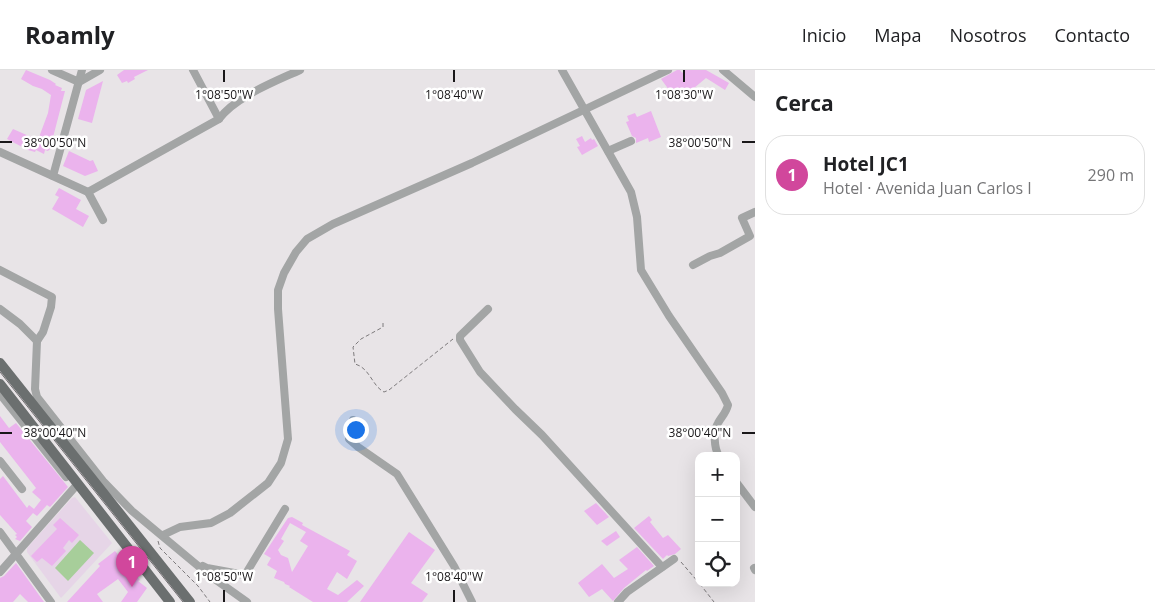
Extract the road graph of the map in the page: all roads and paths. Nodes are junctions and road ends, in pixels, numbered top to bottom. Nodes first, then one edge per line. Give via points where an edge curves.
1 (52, 70) edge
2 (82, 70) edge
3 (100, 70) edge
4 (192, 70) edge
5 (300, 70) edge
6 (562, 70) edge
7 (668, 70) edge
8 (722, 70) edge
9 (79, 82) junction
10 (755, 97) edge
11 (584, 110) junction
12 (219, 120) junction
13 (631, 141) dead end
14 (608, 151) junction
15 (0, 152) edge
16 (53, 176) junction
17 (88, 192) junction
18 (755, 212) edge
19 (103, 220) dead end
20 (693, 265) dead end
21 (0, 270) edge
22 (0, 309) edge
23 (488, 309) dead end
24 (383, 322) dead end
25 (460, 336) junction
26 (37, 341) junction
27 (0, 363) edge
28 (0, 384) edge
29 (0, 394) edge
30 (353, 420) dead end
31 (717, 452) edge
32 (2, 467) edge
33 (75, 487) junction
34 (740, 487) edge
35 (22, 489) dead end
36 (755, 507) edge
37 (285, 509) dead end
38 (0, 532) edge
39 (163, 535) junction
40 (16, 553) junction
41 (674, 559) joint
42 (195, 562) junction
43 (662, 567) junction
44 (0, 572) edge
45 (695, 578) edge
46 (702, 587) edge
47 (167, 600) edge
48 (51, 602) edge
49 (190, 602) edge
50 (210, 602) edge
51 (247, 602) edge
52 (472, 602) edge
53 (618, 602) edge
54 (714, 602) edge

1 - 9 street
2 - 9 street
3 - 9 street
4 - 12 street
5 - 12 street via 250,95 226,110
6 - 11 street
7 - 11 street
8 - 10 street
9 - 16 street
11 - 14 street
11 - 39 street via 307,239 296,252 278,290 288,440 281,463 268,483 230,513 211,523 180,527
12 - 17 street
13 - 14 street
14 - 31 street via 631,192 637,217 641,270 728,405 717,425
15 - 16 street
16 - 17 street
17 - 19 street
18 - 20 street via 742,218 750,236
21 - 26 street via 52,297 43,332
22 - 26 street
23 - 25 street
24 - 25 path via 383,327 353,347 355,364 369,374 384,392
25 - 43 street via 480,372
26 - 39 street via 37,397 103,480 132,511
27 - 49 main road
28 - 47 main road
29 - 33 street
30 - 52 street via 349,439 397,474 454,566
32 - 35 street
33 - 40 street
33 - 47 street
34 - 36 street
37 - 42 street via 245,575 207,568
38 - 40 street
39 - 42 street
39 - 50 path via 158,540 160,548
40 - 44 street
40 - 48 street
41 - 43 street
41 - 45 path via 677,558
42 - 51 street
43 - 53 street
46 - 54 path

